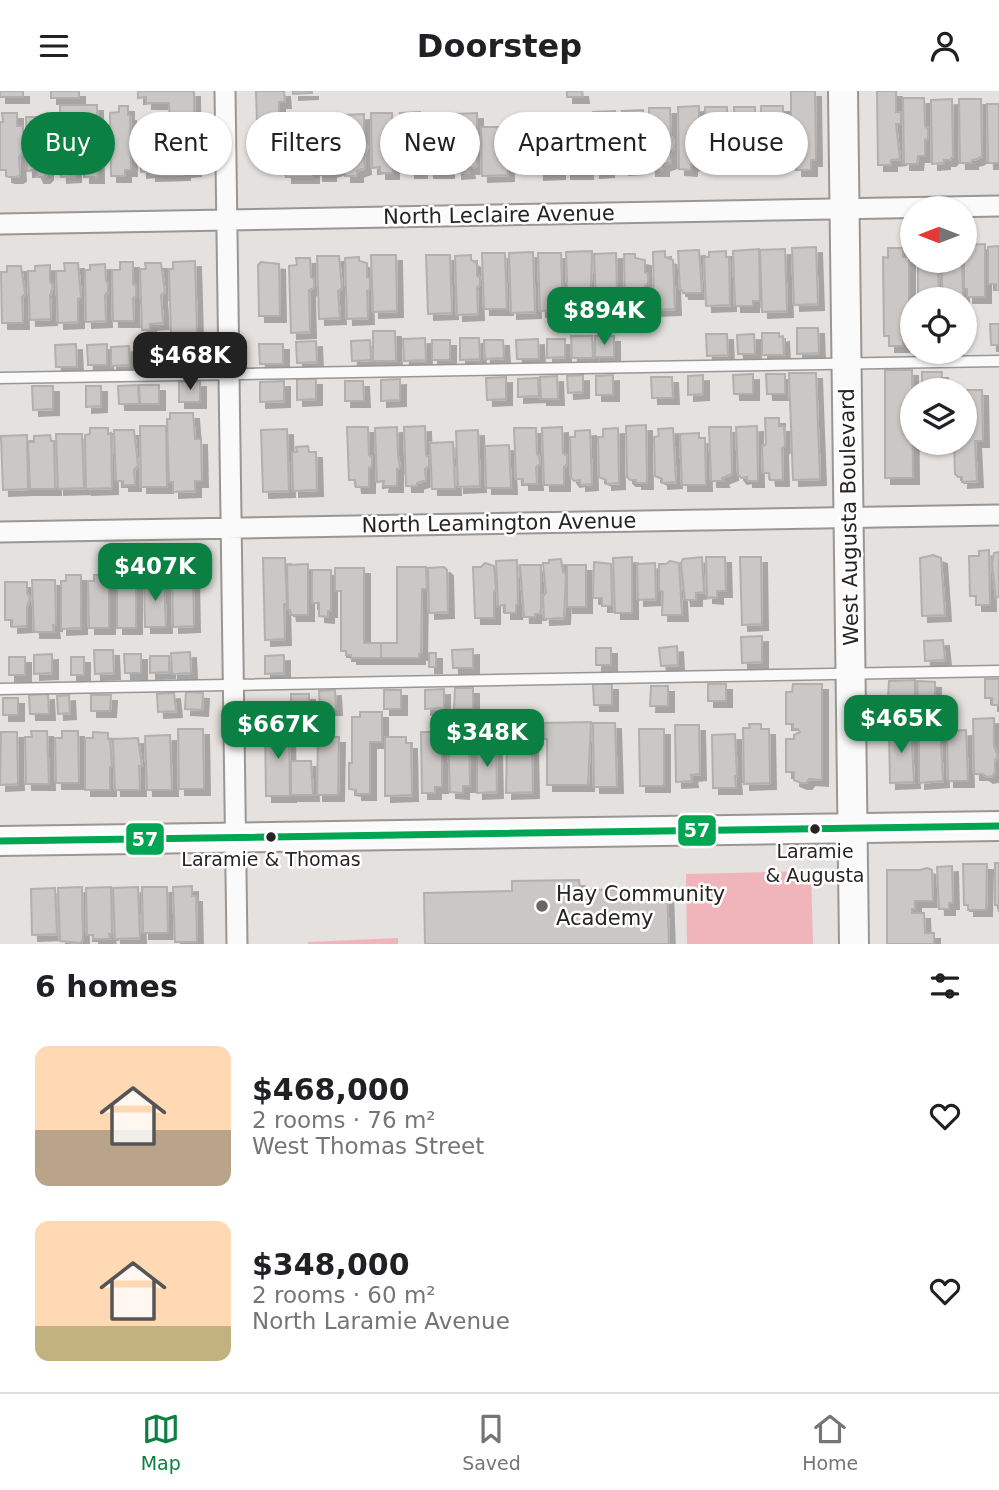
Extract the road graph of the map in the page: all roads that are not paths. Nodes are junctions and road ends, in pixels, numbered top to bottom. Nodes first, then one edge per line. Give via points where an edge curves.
1 (225, 91) edge
2 (843, 91) edge
3 (999, 206) edge
4 (844, 209) junction
5 (227, 220) junction
6 (0, 223) edge
7 (999, 361) edge
8 (847, 364) junction
9 (229, 374) junction
10 (0, 378) edge
11 (999, 515) edge
12 (849, 517) junction
13 (232, 528) junction
14 (0, 532) edge
15 (999, 671) edge
16 (851, 674) junction
17 (233, 685) junction
18 (0, 689) edge
19 (999, 826) edge
20 (853, 829) junction
21 (236, 838) junction
22 (0, 841) edge
23 (237, 944) edge
24 (854, 944) edge

1 - 5 street
2 - 4 street, West Augusta Boulevard
3 - 4 street, North Leclaire Avenue
4 - 5 street, North Leclaire Avenue
4 - 8 street, West Augusta Boulevard
5 - 6 street, North Leclaire Avenue
5 - 9 street
7 - 8 lane
8 - 9 lane
8 - 12 street, West Augusta Boulevard
9 - 10 lane
9 - 13 street
11 - 12 street, North Leamington Avenue
12 - 13 street, North Leamington Avenue
12 - 16 street, West Augusta Boulevard
13 - 14 street, North Leamington Avenue
13 - 17 street
15 - 16 lane
16 - 17 lane
16 - 20 street, West Augusta Boulevard
17 - 18 lane
17 - 21 street
19 - 20 street
20 - 21 street
20 - 24 street, West Augusta Boulevard
21 - 22 street
21 - 23 street

